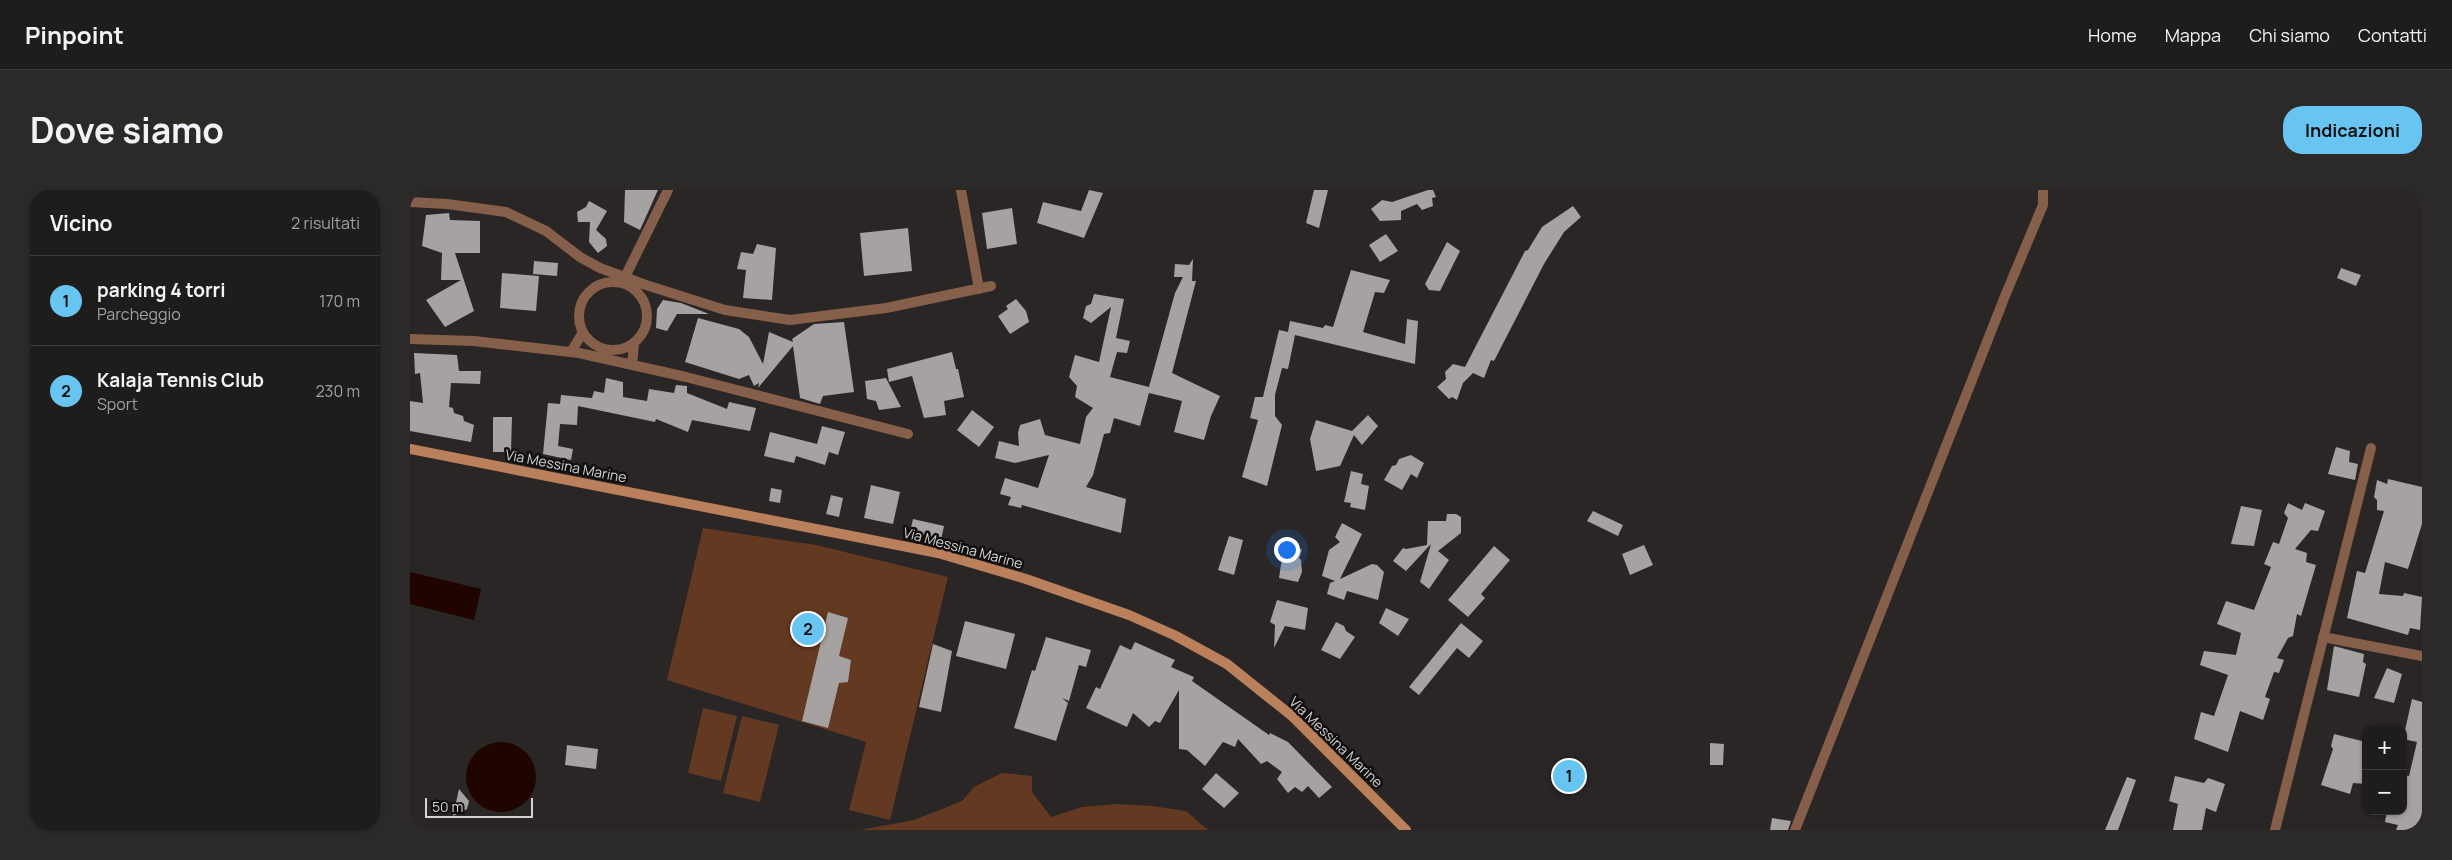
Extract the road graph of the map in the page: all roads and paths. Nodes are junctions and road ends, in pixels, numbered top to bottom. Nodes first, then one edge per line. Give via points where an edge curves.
1 (668, 190) edge
2 (961, 190) edge
3 (2043, 190) edge
4 (410, 202) edge
5 (604, 270) junction
6 (625, 277) junction
7 (597, 286) junction
8 (991, 286) dead end
9 (653, 288) junction
10 (979, 289) junction
11 (642, 297) junction
12 (583, 332) junction
13 (410, 339) edge
14 (634, 344) junction
15 (572, 352) junction
16 (632, 365) junction
17 (908, 434) dead end
18 (2371, 448) dead end
19 (410, 450) edge
20 (2323, 637) junction
21 (2422, 656) edge
22 (1406, 830) edge
23 (1795, 830) edge
24 (2274, 830) edge

1 - 6 street
2 - 10 street
3 - 23 street via 2043,205 2004,296
4 - 5 street via 506,212 546,231 580,257
5 - 6 street
5 - 7 street
6 - 9 street
7 - 11 street via 609,282 622,283
7 - 12 street via 584,298 581,306 579,315
8 - 10 street
9 - 10 street via 726,310 790,320 886,308
9 - 11 street
11 - 14 street via 647,309 647,322 643,334
12 - 14 street via 590,342 611,351
12 - 15 street
13 - 15 street via 474,341
14 - 16 street
15 - 16 street
16 - 17 street
18 - 20 street
19 - 22 main road, Via Messina Marine via 938,553 1129,615 1227,664 1292,716
20 - 21 street
20 - 24 street

